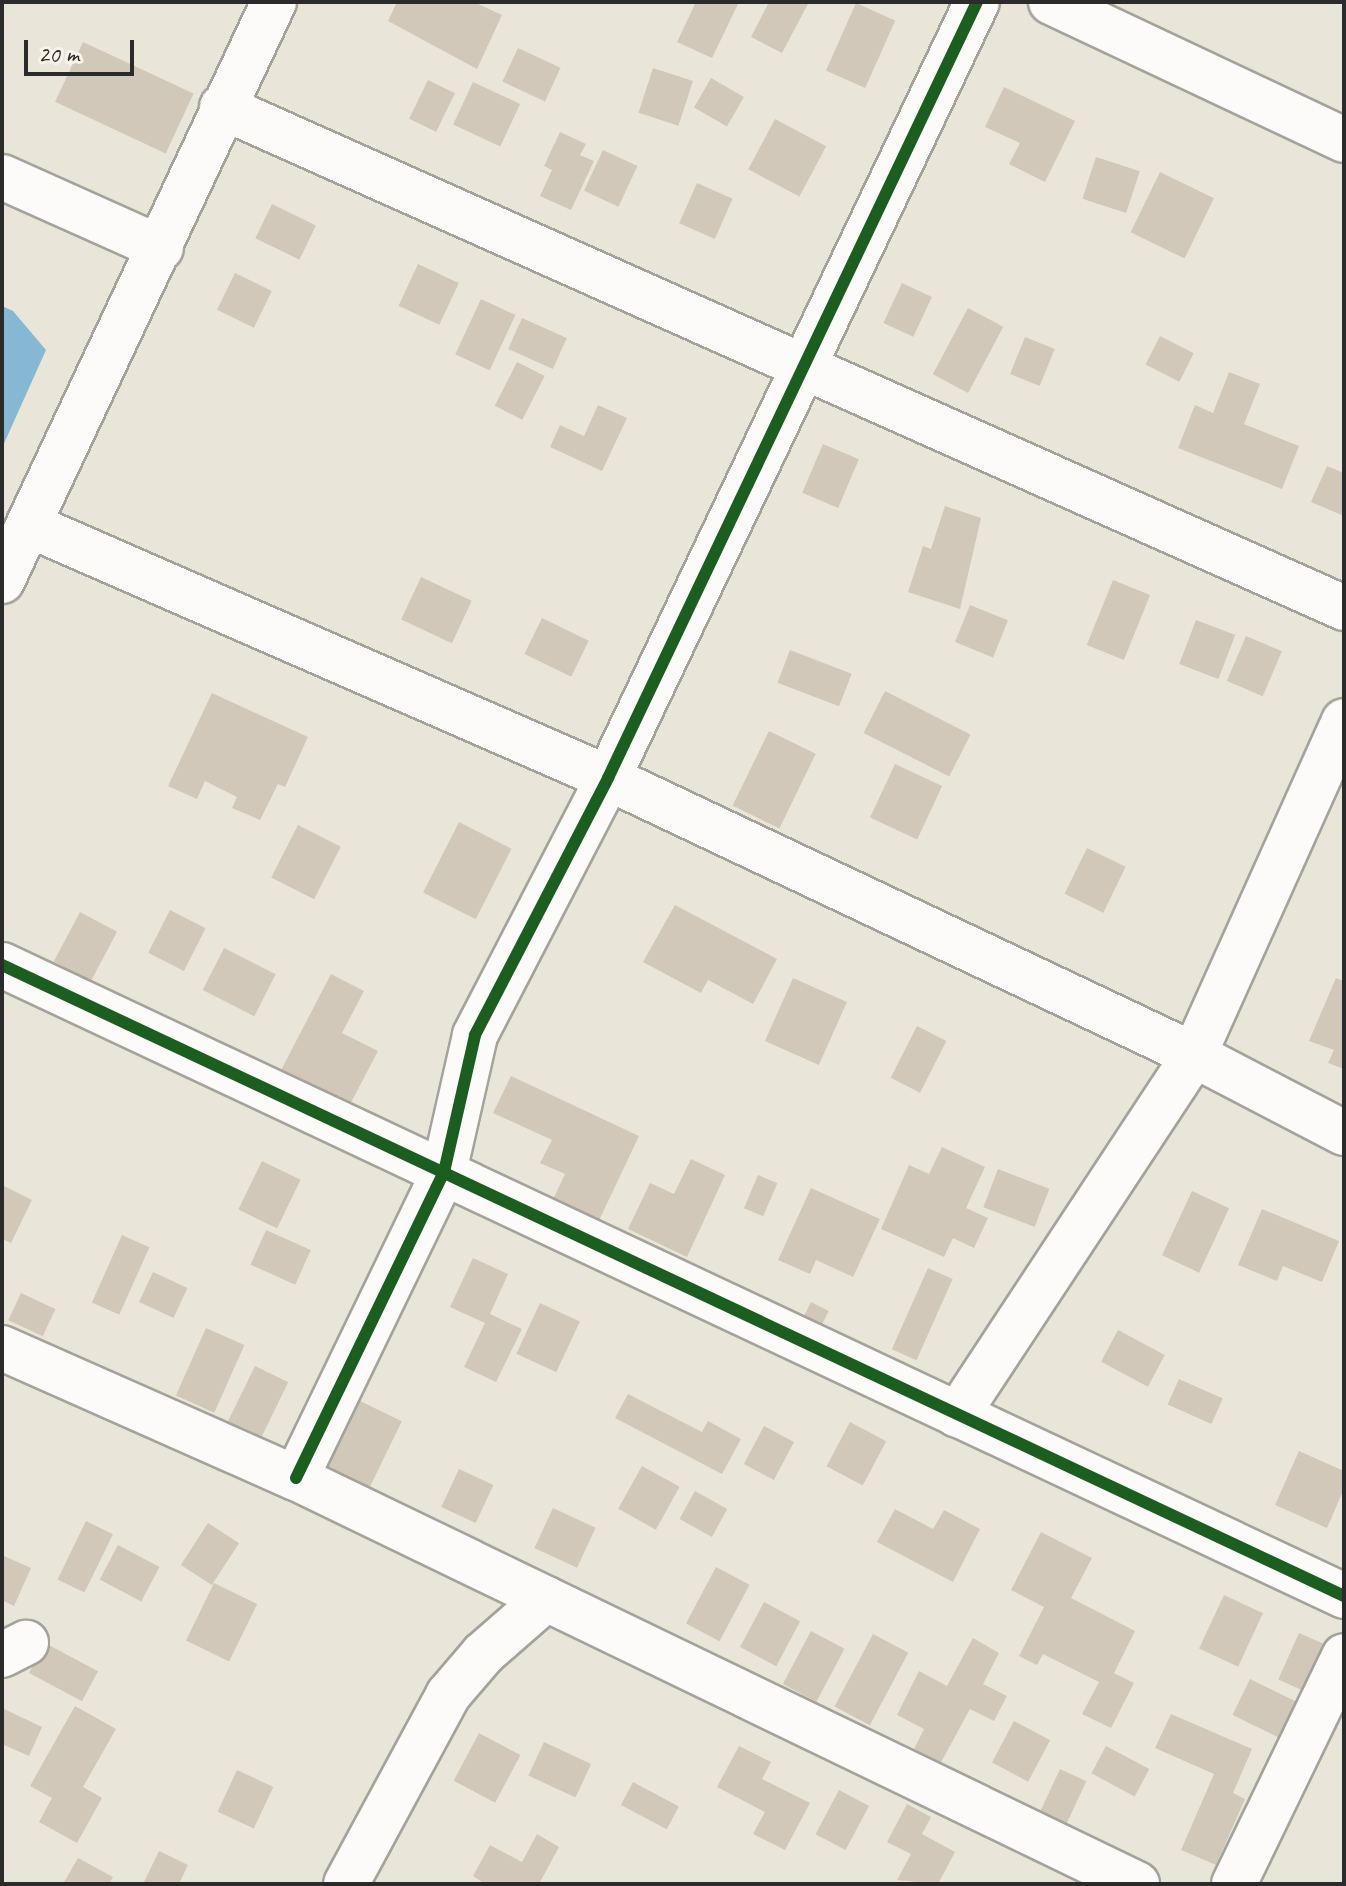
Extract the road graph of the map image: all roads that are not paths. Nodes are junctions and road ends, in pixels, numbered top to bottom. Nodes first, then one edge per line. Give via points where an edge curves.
1 (274, 2) edge
2 (977, 2) edge
3 (1051, 2) edge
4 (222, 107) junction
5 (1344, 140) edge
6 (2, 177) edge
7 (161, 248) junction
8 (804, 366) junction
9 (29, 525) junction
10 (2, 581) edge
11 (1344, 608) edge
12 (1344, 721) edge
13 (608, 778) junction
14 (2, 965) edge
15 (1194, 1055) junction
16 (1344, 1133) edge
17 (444, 1172) junction
18 (2, 1348) edge
19 (957, 1415) junction
20 (296, 1478) junction
21 (1344, 1596) edge
22 (546, 1599) junction
23 (1344, 1656) edge
24 (346, 1884) edge
25 (1137, 1884) edge
26 (1234, 1884) edge

1 - 4 street
2 - 8 street
3 - 5 street
4 - 7 street
4 - 8 street
6 - 7 street
7 - 9 street
8 - 11 street
8 - 13 street
9 - 10 street
9 - 13 street
12 - 15 street
13 - 15 street
13 - 17 street via 475,1035
14 - 17 street
15 - 16 street
15 - 19 street
17 - 19 street
17 - 20 street
18 - 20 street
19 - 21 street
20 - 22 street
22 - 24 street via 483,1654 448,1695
22 - 25 street
23 - 26 street

